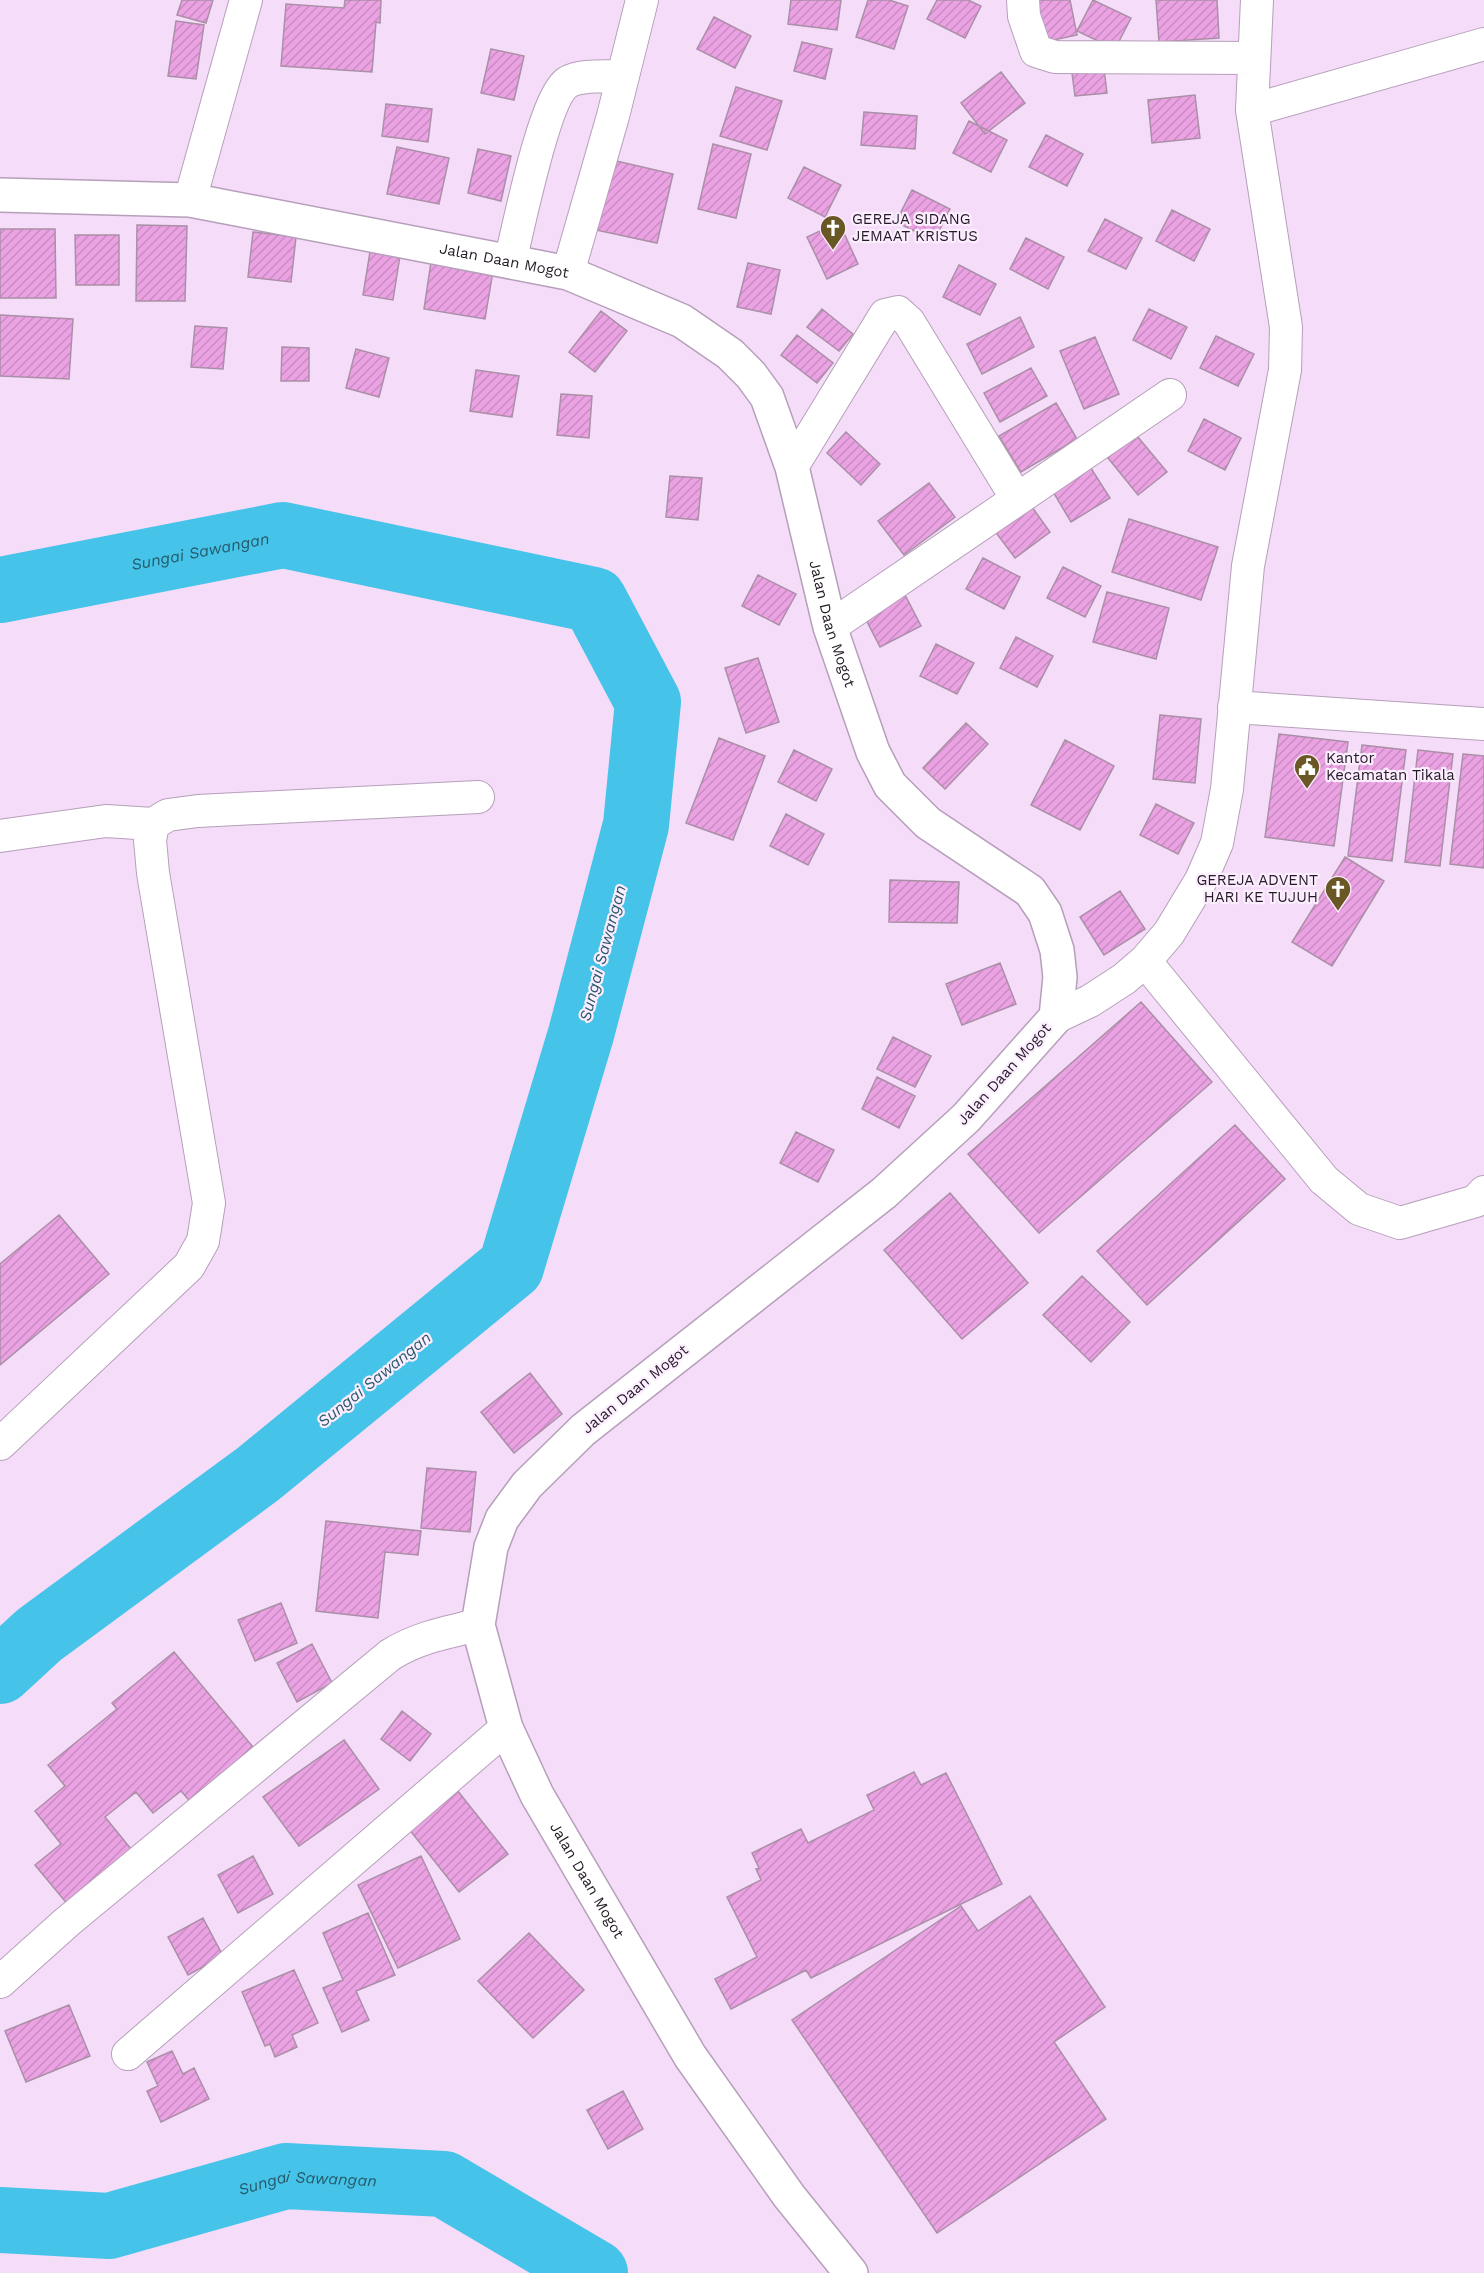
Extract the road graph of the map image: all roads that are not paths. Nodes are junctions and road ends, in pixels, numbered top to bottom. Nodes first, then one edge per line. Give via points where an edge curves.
1 (246, 0) edge
2 (642, 0) edge
3 (1023, 0) edge
4 (1257, 0) edge
5 (1484, 44) edge
6 (1254, 58) junction
7 (623, 76) junction
8 (1252, 110) junction
9 (0, 195) edge
10 (190, 200) junction
11 (510, 262) junction
12 (568, 273) junction
13 (1170, 395) dead end
14 (792, 466) junction
15 (1017, 499) junction
16 (830, 627) junction
17 (1234, 707) junction
18 (1484, 724) edge
19 (478, 796) dead end
20 (153, 824) junction
21 (0, 836) edge
22 (1145, 961) junction
23 (1056, 1017) junction
24 (1484, 1192) edge
25 (0, 1444) edge
26 (478, 1625) junction
27 (506, 1728) junction
28 (0, 1982) edge
29 (128, 2055) dead end
30 (851, 2273) edge

1 - 10 street
2 - 7 street
3 - 6 street via 1036,51 1055,57
4 - 6 street
5 - 8 street
6 - 8 street
7 - 11 street via 569,81 560,89 544,125
7 - 12 street
8 - 17 street via 1286,327 1285,370 1248,566
9 - 10 main road, Jalan Daan Mogot
10 - 11 main road, Jalan Daan Mogot
11 - 12 main road, Jalan Daan Mogot
12 - 14 main road, Jalan Daan Mogot via 682,321 730,354 767,397
13 - 15 street
14 - 15 street via 885,315 898,312 909,322
14 - 16 main road, Jalan Daan Mogot
15 - 16 street
16 - 23 main road, Jalan Daan Mogot via 873,752 890,785 928,823 1030,891 1045,913 1057,950 1060,978
17 - 18 street
17 - 22 street via 1227,789 1217,843 1201,880 1169,933
19 - 20 street via 198,811 168,814
20 - 21 street via 106,821
20 - 25 street via 153,873 209,1203 203,1241 189,1266
22 - 23 street via 1107,990
22 - 24 street via 1324,1180 1359,1209 1400,1223 1476,1201
23 - 26 main road, Jalan Daan Mogot via 966,1118 884,1193 583,1430 527,1485 502,1519 491,1547
26 - 27 main road, Jalan Daan Mogot
26 - 28 street via 425,1638 390,1655
27 - 29 street
27 - 30 main road, Jalan Daan Mogot via 537,1794 690,2056 789,2196

